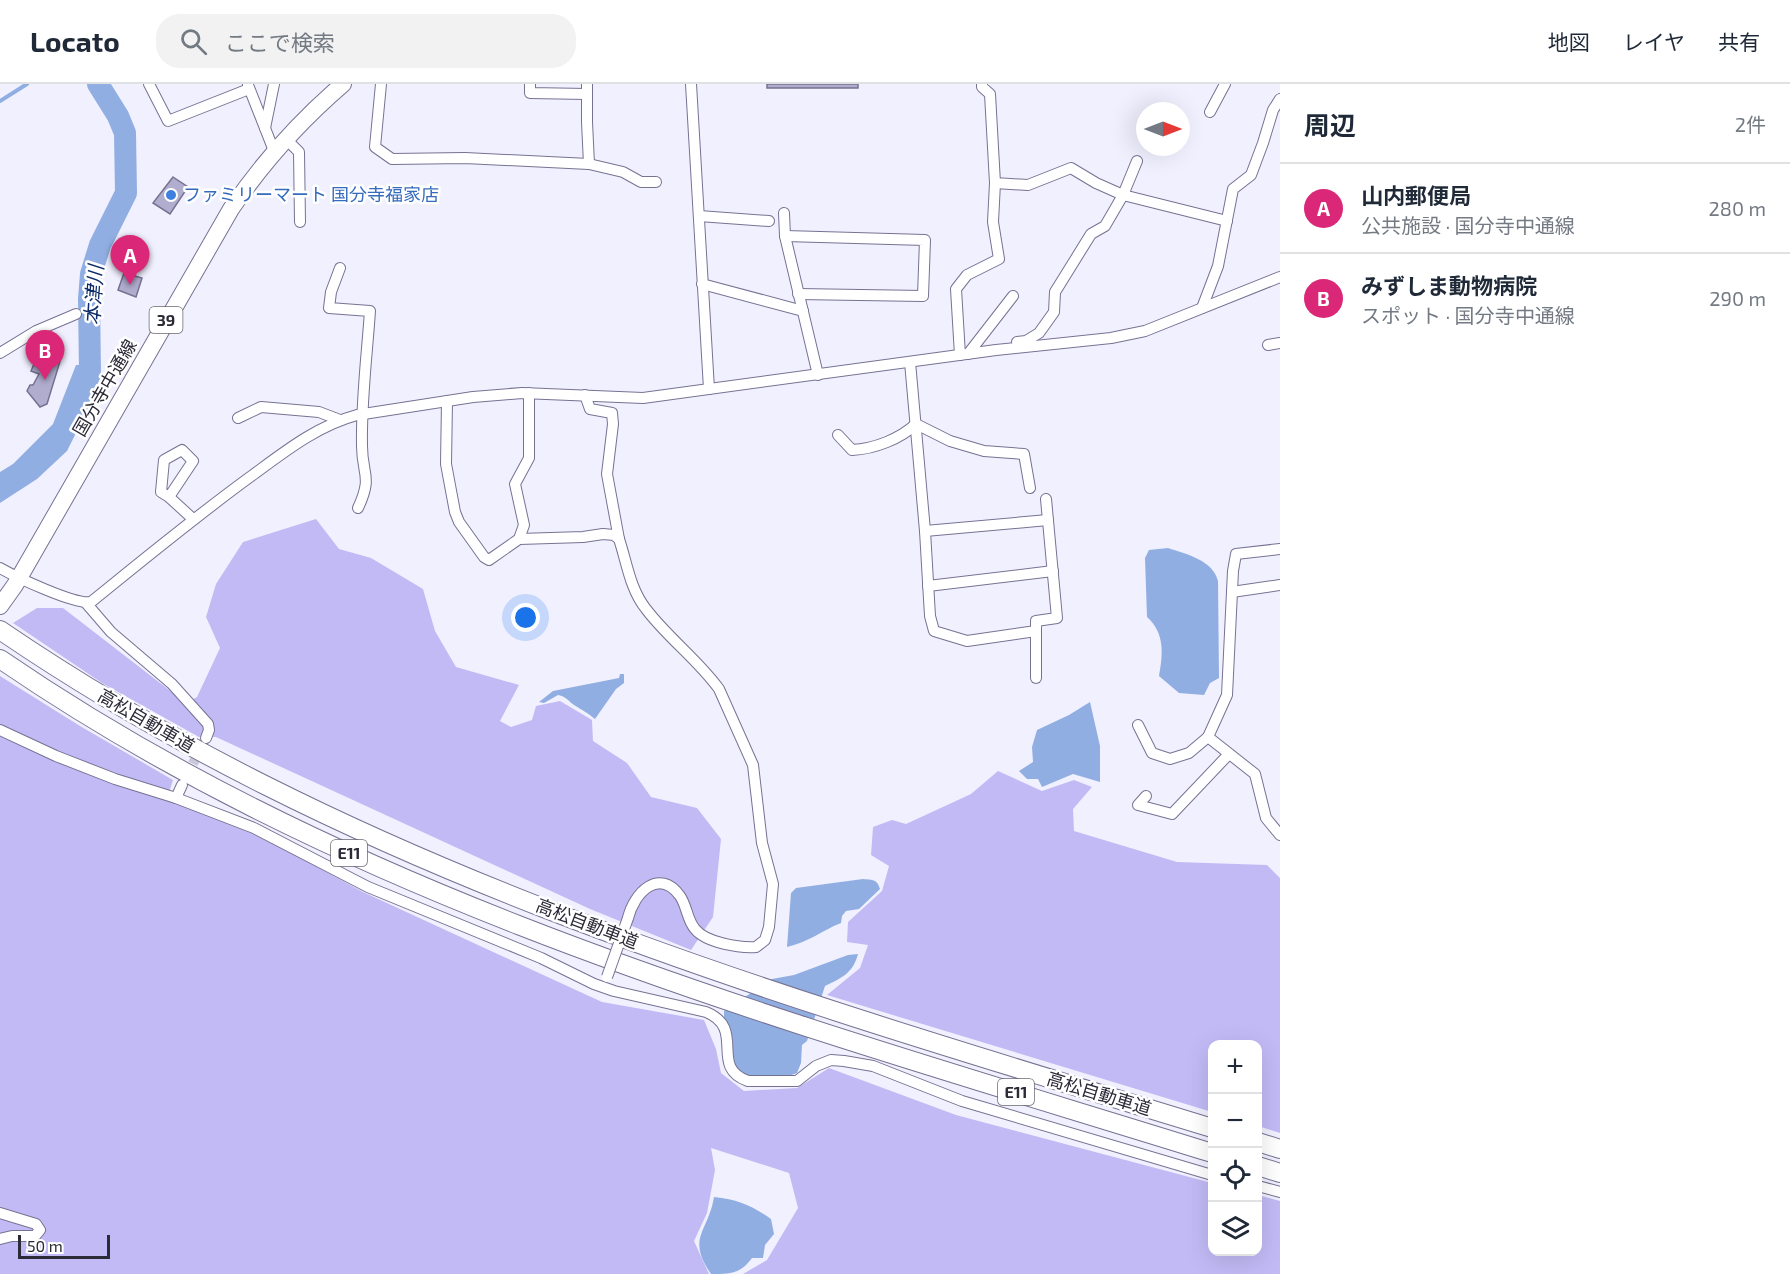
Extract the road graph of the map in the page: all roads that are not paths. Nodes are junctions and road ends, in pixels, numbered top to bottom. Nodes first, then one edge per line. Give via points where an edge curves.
1 (149, 84) edge
2 (274, 84) edge
3 (343, 84) edge
4 (381, 84) edge
5 (530, 84) edge
6 (691, 84) edge
7 (982, 84) edge
8 (1225, 84) edge
9 (248, 87) edge
10 (587, 89) edge
11 (1280, 99) edge
12 (1210, 112) dead end
13 (265, 129) junction
14 (286, 139) junction
15 (274, 151) junction
16 (1137, 161) dead end
17 (589, 164) junction
18 (656, 182) dead end
19 (995, 183) junction
20 (1123, 195) junction
21 (784, 213) dead end
22 (699, 216) junction
23 (1227, 220) junction
24 (769, 221) dead end
25 (300, 222) dead end
26 (785, 236) junction
27 (340, 268) dead end
28 (1280, 277) edge
29 (702, 284) junction
30 (798, 294) junction
31 (1013, 296) dead end
32 (1202, 308) junction
33 (803, 311) junction
34 (76, 314) dead end
35 (1280, 343) edge
36 (1268, 345) dead end
37 (996, 350) junction
38 (0, 353) edge
39 (964, 355) junction
40 (910, 362) junction
41 (818, 375) junction
42 (709, 389) junction
43 (529, 393) junction
44 (585, 395) junction
45 (447, 401) junction
46 (363, 414) junction
47 (238, 418) dead end
48 (340, 420) junction
49 (916, 424) junction
50 (838, 435) dead end
51 (1030, 488) dead end
52 (169, 498) dead end
53 (1046, 499) dead end
54 (358, 508) dead end
55 (193, 519) junction
56 (1048, 519) junction
57 (925, 531) junction
58 (519, 539) junction
59 (619, 539) junction
60 (1280, 549) edge
61 (0, 568) edge
62 (1053, 571) junction
63 (19, 578) junction
64 (1280, 585) edge
65 (928, 586) junction
66 (1232, 592) junction
67 (86, 603) junction
68 (0, 606) edge
69 (0, 630) edge
70 (1036, 630) junction
71 (4, 661) edge
72 (1036, 678) dead end
73 (1138, 725) dead end
74 (0, 730) edge
75 (1209, 737) junction
76 (206, 738) tunnel mouth
77 (1229, 754) junction
78 (182, 785) tunnel mouth
79 (1146, 796) dead end
80 (176, 798) junction
81 (1280, 836) edge
82 (606, 982) junction
83 (1208, 1127) edge
84 (1262, 1144) edge
85 (1280, 1149) edge
86 (1208, 1151) edge
87 (1262, 1168) edge
88 (1280, 1173) edge
89 (1208, 1174) edge
90 (1262, 1187) edge
91 (1280, 1192) edge
92 (0, 1213) edge
93 (0, 1239) edge

1 - 9 street via 168,121
2 - 13 street
3 - 14 main road, 国分寺中通線 / 39
4 - 17 street via 375,147 392,159
5 - 10 street via 530,93
6 - 22 street
7 - 19 street via 990,94
8 - 12 street
9 - 13 street
10 - 17 street
11 - 23 street via 1251,175 1233,189
13 - 15 street
14 - 15 main road, 国分寺中通線 / 39
14 - 25 street via 299,152
15 - 63 main road, 国分寺中通線 / 39 via 231,209
16 - 20 street
17 - 18 street via 623,172 641,182
19 - 20 street via 1028,184 1071,168
19 - 39 street via 993,222 999,259 967,275 956,289
20 - 23 street
20 - 37 street via 1105,226 1091,234 1055,292 1054,312 1039,333 1026,341 1000,344
21 - 26 street
22 - 24 street
22 - 29 street
23 - 32 street via 1218,266
26 - 30 street
26 - 30 street via 926,240 923,296
27 - 46 street via 329,308 370,311
28 - 32 street
29 - 33 street
29 - 42 street
30 - 33 street
31 - 39 street
32 - 37 street via 1145,331 1111,338
33 - 41 street
34 - 38 street via 36,330
35 - 36 street
37 - 39 street
39 - 40 street
40 - 41 street
40 - 49 street
41 - 42 street
42 - 44 street via 644,398
43 - 44 street
43 - 45 street
43 - 58 street via 529,458 515,484 524,525
44 - 59 street via 590,409 612,413 607,474
45 - 46 street
45 - 58 street via 446,464 459,522 489,560
46 - 48 street
46 - 54 street via 362,448 367,480 366,493
47 - 48 street via 261,407 319,412
48 - 55 street via 288,450
49 - 50 street via 907,433 867,450 852,450
49 - 51 street via 950,441 984,451 1024,454
49 - 57 street
52 - 55 street
53 - 56 street
55 - 67 street
56 - 57 street
56 - 62 street
57 - 65 street
58 - 59 street via 603,534
59 - 82 street, bridge via 631,582 645,608 711,678 727,704 753,765 762,843 773,884 769,927 765,940 756,947 726,944 700,934 673,888 654,884 641,891
60 - 66 street via 1236,554
61 - 63 street
62 - 65 street
62 - 70 street via 1057,618 1036,621
63 - 67 street
63 - 68 main road, 国分寺中通線 / 39
64 - 66 street
65 - 70 street via 934,630 967,641
66 - 75 street via 1227,695
67 - 76 street via 111,632 172,684 208,723
69 - 83 highway, 高松自動車道 / E11 via 93,691 187,745 326,816 465,878 599,930 827,1009
70 - 72 street
71 - 86 highway, 高松自動車道 / E11 via 176,767 323,842 453,898 713,995
73 - 75 street via 1152,753 1170,759 1189,753
74 - 80 street via 56,756
75 - 77 street
77 - 79 street via 1172,814 1138,805
77 - 81 street via 1255,774 1266,818
78 - 80 street
80 - 82 street via 254,828 368,887
82 - 89 street via 715,1016 727,1032 728,1061 736,1075 748,1081 789,1082 806,1076 816,1066 844,1060 873,1066 962,1101
84 - 85 highway
87 - 88 highway
90 - 91 street
92 - 93 street via 36,1224 40,1230 35,1236

